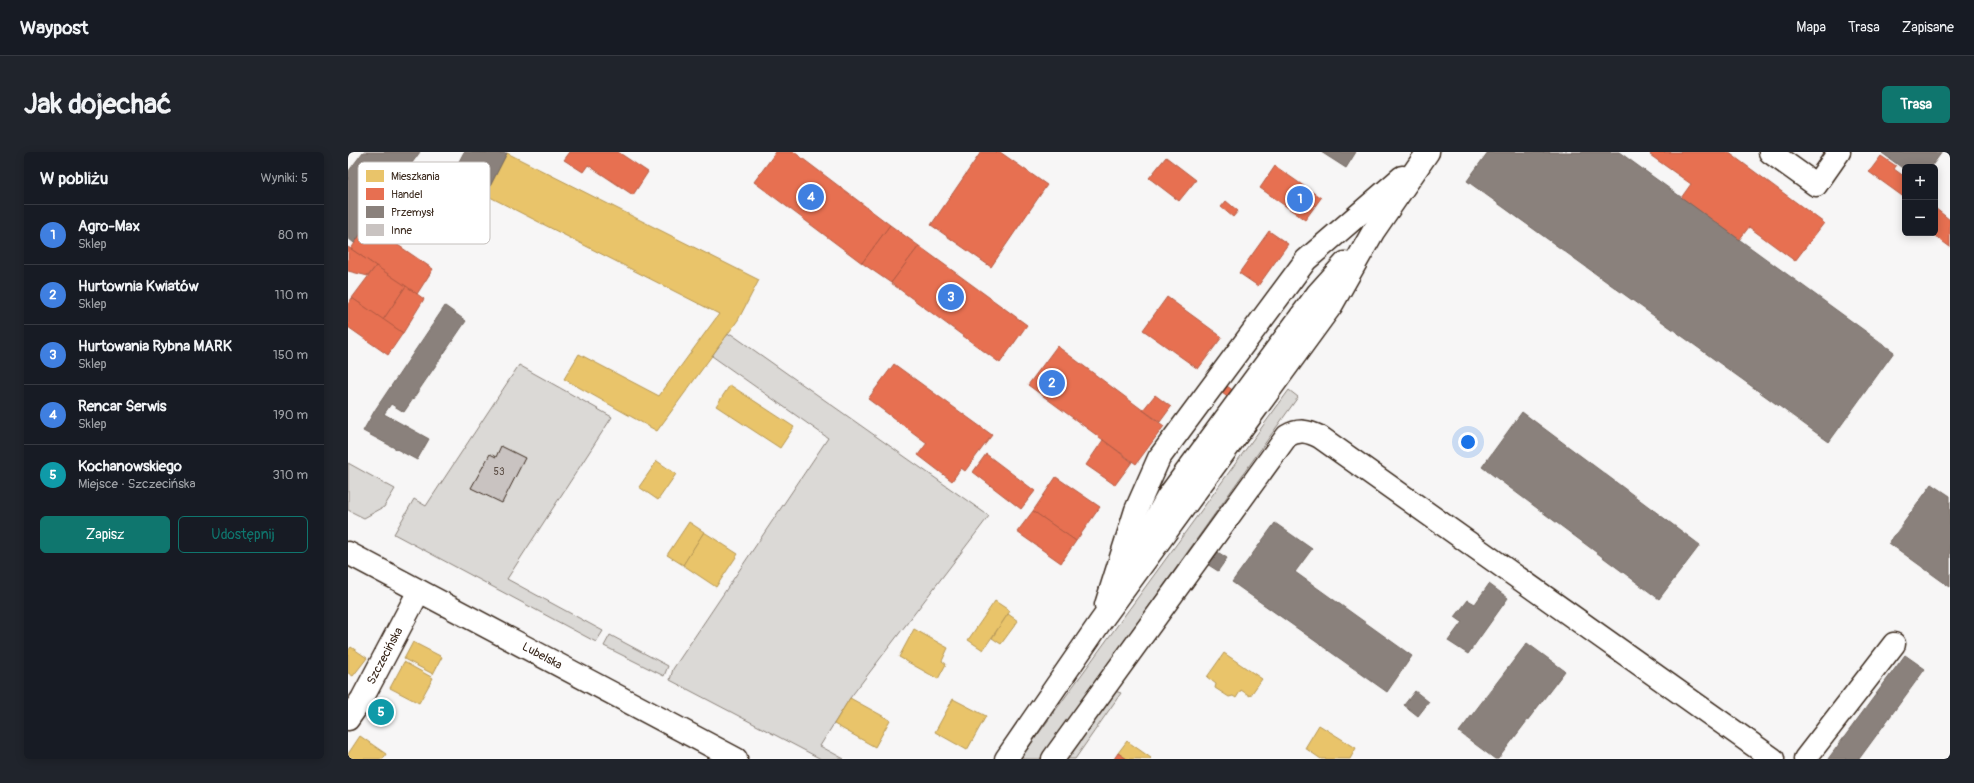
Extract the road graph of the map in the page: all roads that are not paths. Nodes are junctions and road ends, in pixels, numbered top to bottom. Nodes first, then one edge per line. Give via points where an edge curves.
1 (1770, 152) edge
2 (1839, 152) edge
3 (1426, 155) edge
4 (348, 553) edge
5 (419, 591) junction
6 (1101, 621) junction
7 (1894, 644) dead end
8 (348, 719) edge
9 (736, 759) edge
10 (1006, 759) edge
11 (1053, 759) edge
12 (1773, 759) edge
13 (1805, 759) edge

1 - 2 main road via 1816,185
3 - 6 main road via 1373,232 1318,293 1164,502
3 - 6 main road via 1306,260 1159,458 1136,510
4 - 5 main road, Lubelska
5 - 8 main road, Szczecińska via 362,699
5 - 9 main road, Lubelska
6 - 10 main road
7 - 13 main road
11 - 12 main road via 1287,436 1298,431 1320,437

